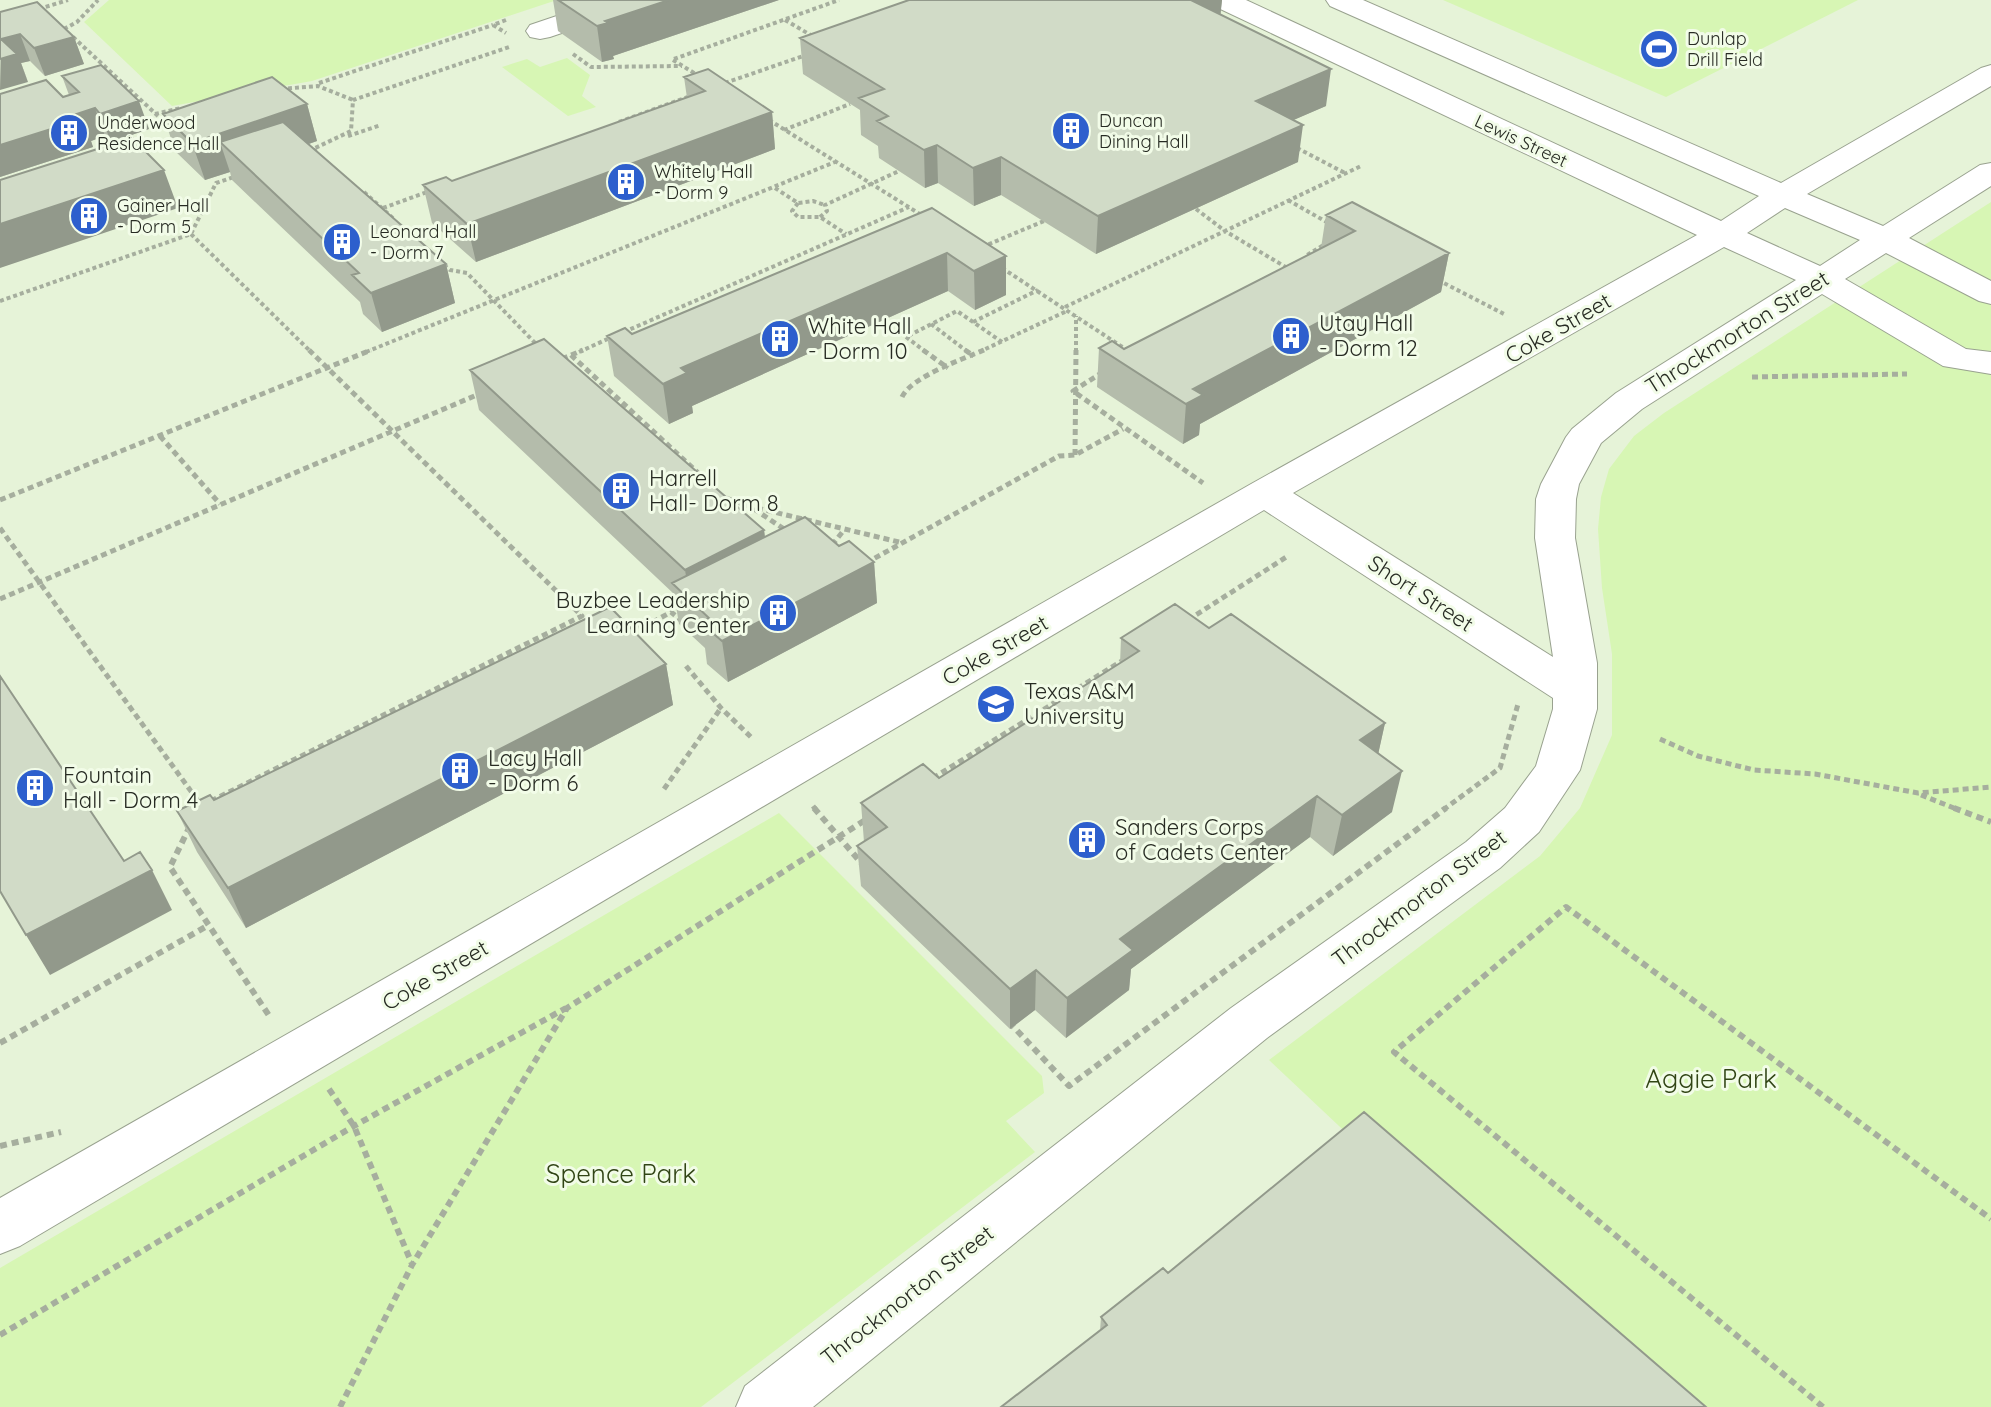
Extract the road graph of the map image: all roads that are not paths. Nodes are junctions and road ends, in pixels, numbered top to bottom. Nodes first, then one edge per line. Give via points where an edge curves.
1 (631, 0) edge
2 (1224, 0) edge
3 (1340, 0) edge
4 (530, 37) road end
5 (1991, 74) edge
6 (1991, 172) edge
7 (1784, 194) junction
8 (1724, 233) junction
9 (1885, 239) junction
10 (1821, 279) junction
11 (1991, 294) edge
12 (1991, 363) edge
13 (1265, 493) junction
14 (1577, 693) junction
15 (0, 1228) edge
16 (766, 1407) edge

1 - 4 street
2 - 8 street, Lewis Street
3 - 7 street
5 - 7 street, Coke Street
6 - 9 street, Throckmorton Street
7 - 8 street, Coke Street
7 - 9 street
8 - 10 street, Lewis Street
8 - 13 street, Coke Street
9 - 10 street, Throckmorton Street
9 - 11 street
10 - 12 street, Lewis Street via 1956,358
10 - 14 street, Throckmorton Street via 1629,401 1576,449 1560,484 1555,516
13 - 14 street, Short Street
13 - 15 street, Coke Street
14 - 16 street, Throckmorton Street via 1557,770 1503,839 1249,1023

